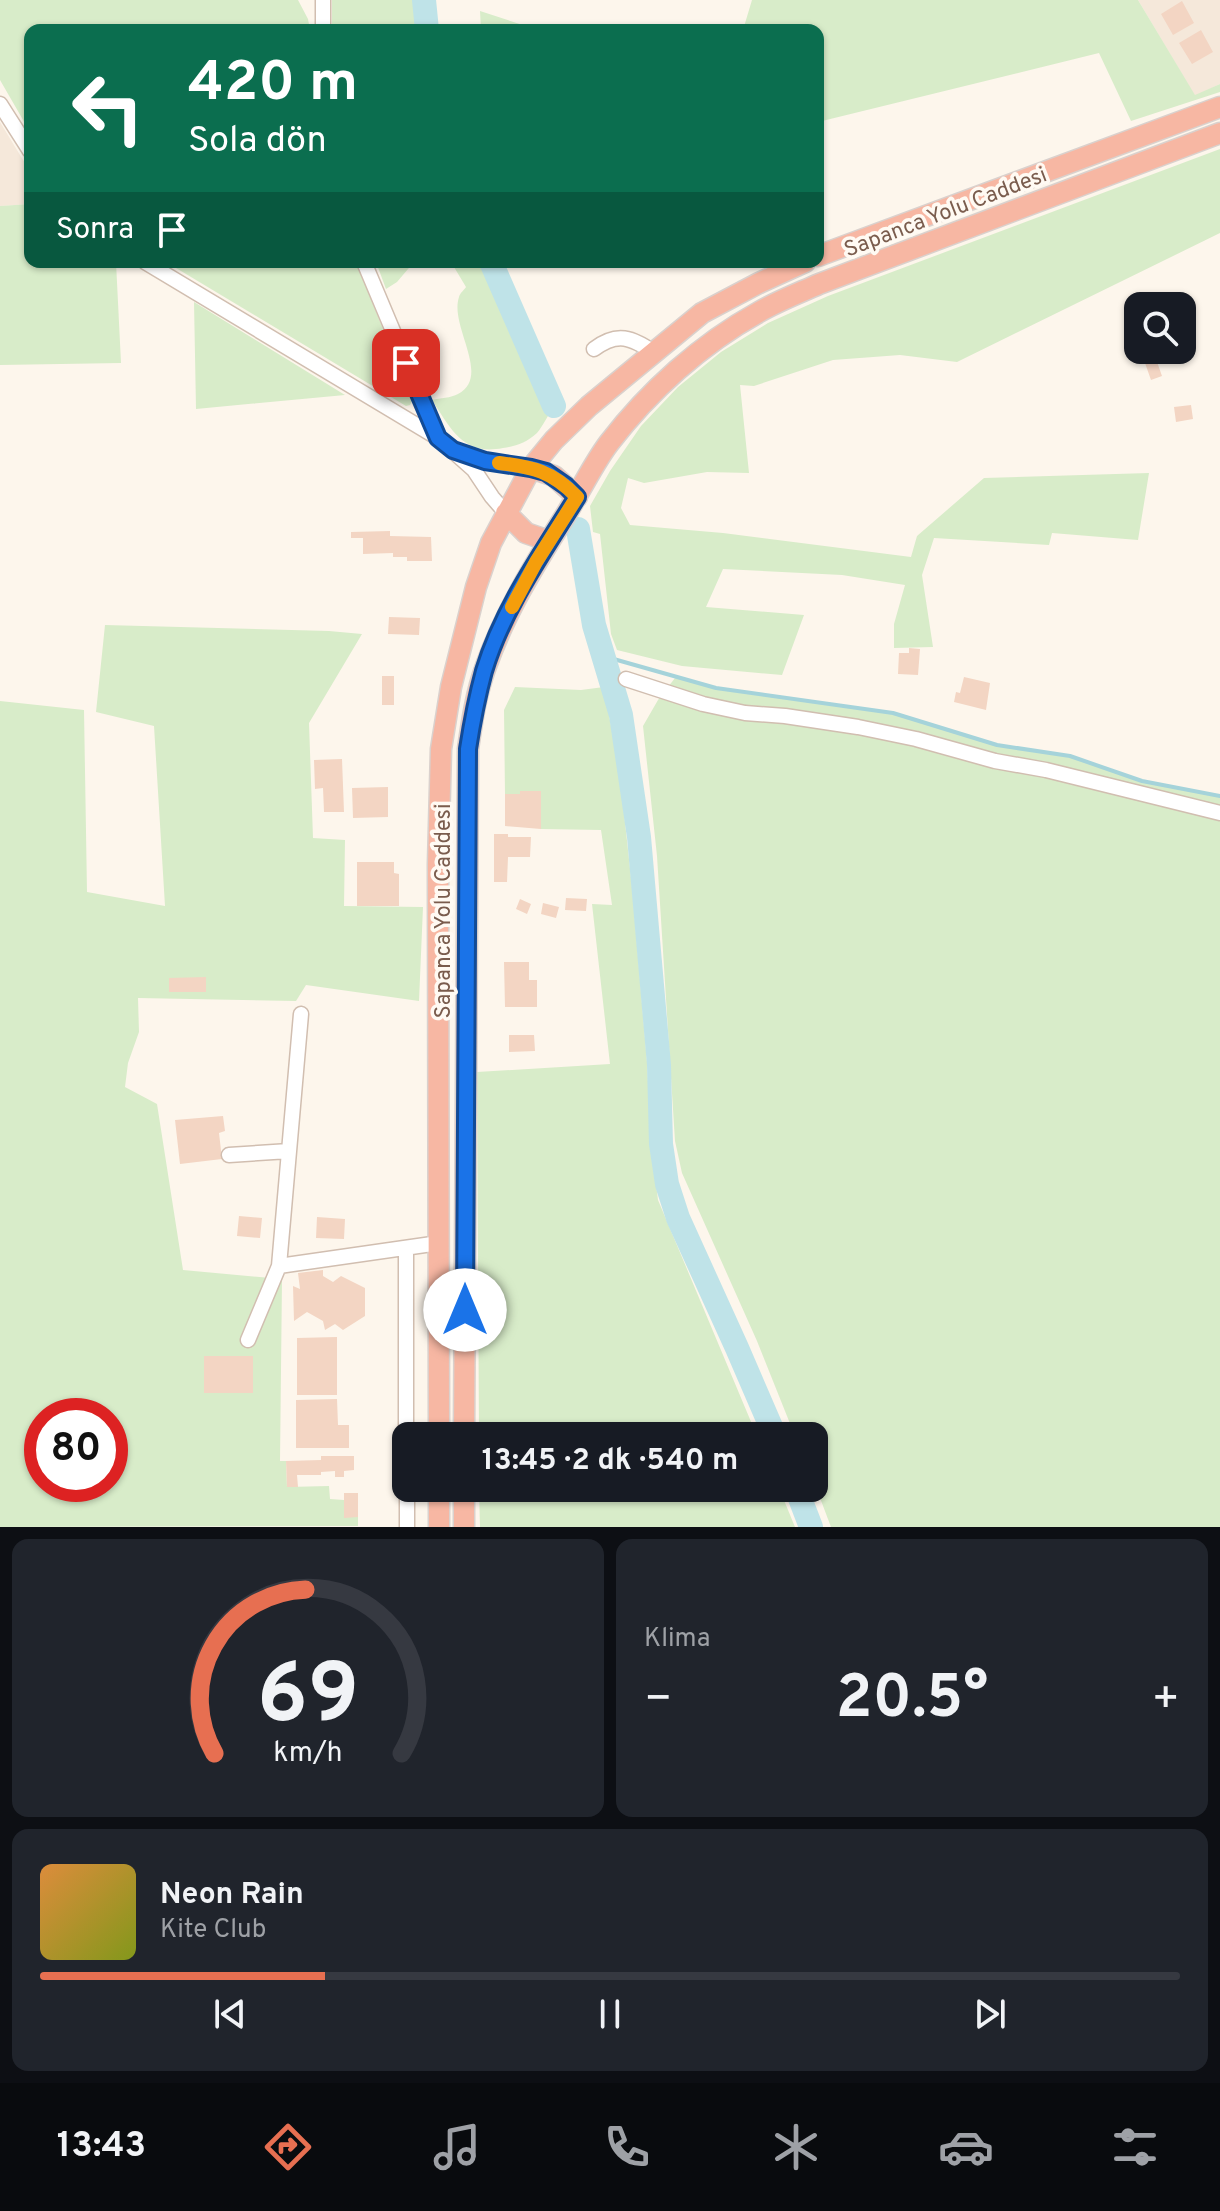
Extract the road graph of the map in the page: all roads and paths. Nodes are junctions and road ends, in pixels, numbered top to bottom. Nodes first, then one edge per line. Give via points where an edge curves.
1 (320, 4) edge
2 (322, 24) edge
3 (0, 104) edge
4 (1220, 107) edge
5 (1220, 133) edge
6 (24, 142) edge
7 (824, 254) edge
8 (155, 268) edge
9 (367, 268) edge
10 (792, 268) edge
11 (594, 349) dead end
12 (654, 352) junction
13 (438, 438) junction
14 (453, 450) junction
15 (531, 468) junction
16 (577, 497) junction
17 (506, 513) junction
18 (549, 541) junction
19 (626, 679) dead end
20 (1220, 813) edge
21 (301, 1014) dead end
22 (289, 1151) junction
23 (229, 1155) dead end
24 (439, 1243) junction
25 (406, 1248) junction
26 (279, 1266) junction
27 (248, 1340) dead end
28 (406, 1422) edge
29 (439, 1422) edge
30 (464, 1422) edge
31 (407, 1502) edge
32 (439, 1502) edge
33 (464, 1502) edge
34 (407, 1527) edge
35 (439, 1527) edge
36 (464, 1527) edge

1 - 2 street
3 - 6 street
4 - 7 highway, Sapanca Yolu Caddesi
5 - 16 highway, Sapanca Yolu Caddesi via 759,311 688,361 644,401 608,445
8 - 13 street
9 - 13 street
10 - 12 highway, Sapanca Yolu Caddesi via 702,313
11 - 12 street via 622,338
12 - 15 highway, Sapanca Yolu Caddesi via 589,406
13 - 14 street
14 - 15 street
14 - 17 street
15 - 16 highway via 554,476
15 - 17 highway, Sapanca Yolu Caddesi
16 - 18 highway, Sapanca Yolu Caddesi
17 - 18 highway via 526,533
17 - 24 highway, Sapanca Yolu Caddesi via 476,587 441,749
18 - 30 highway, Sapanca Yolu Caddesi via 485,668 468,749
19 - 20 street via 703,704 916,739
21 - 22 street
22 - 23 street
22 - 26 street
24 - 25 street
24 - 29 highway, Sapanca Yolu Caddesi
25 - 26 street
25 - 28 street
26 - 27 street
31 - 34 street
32 - 35 highway
33 - 36 highway

